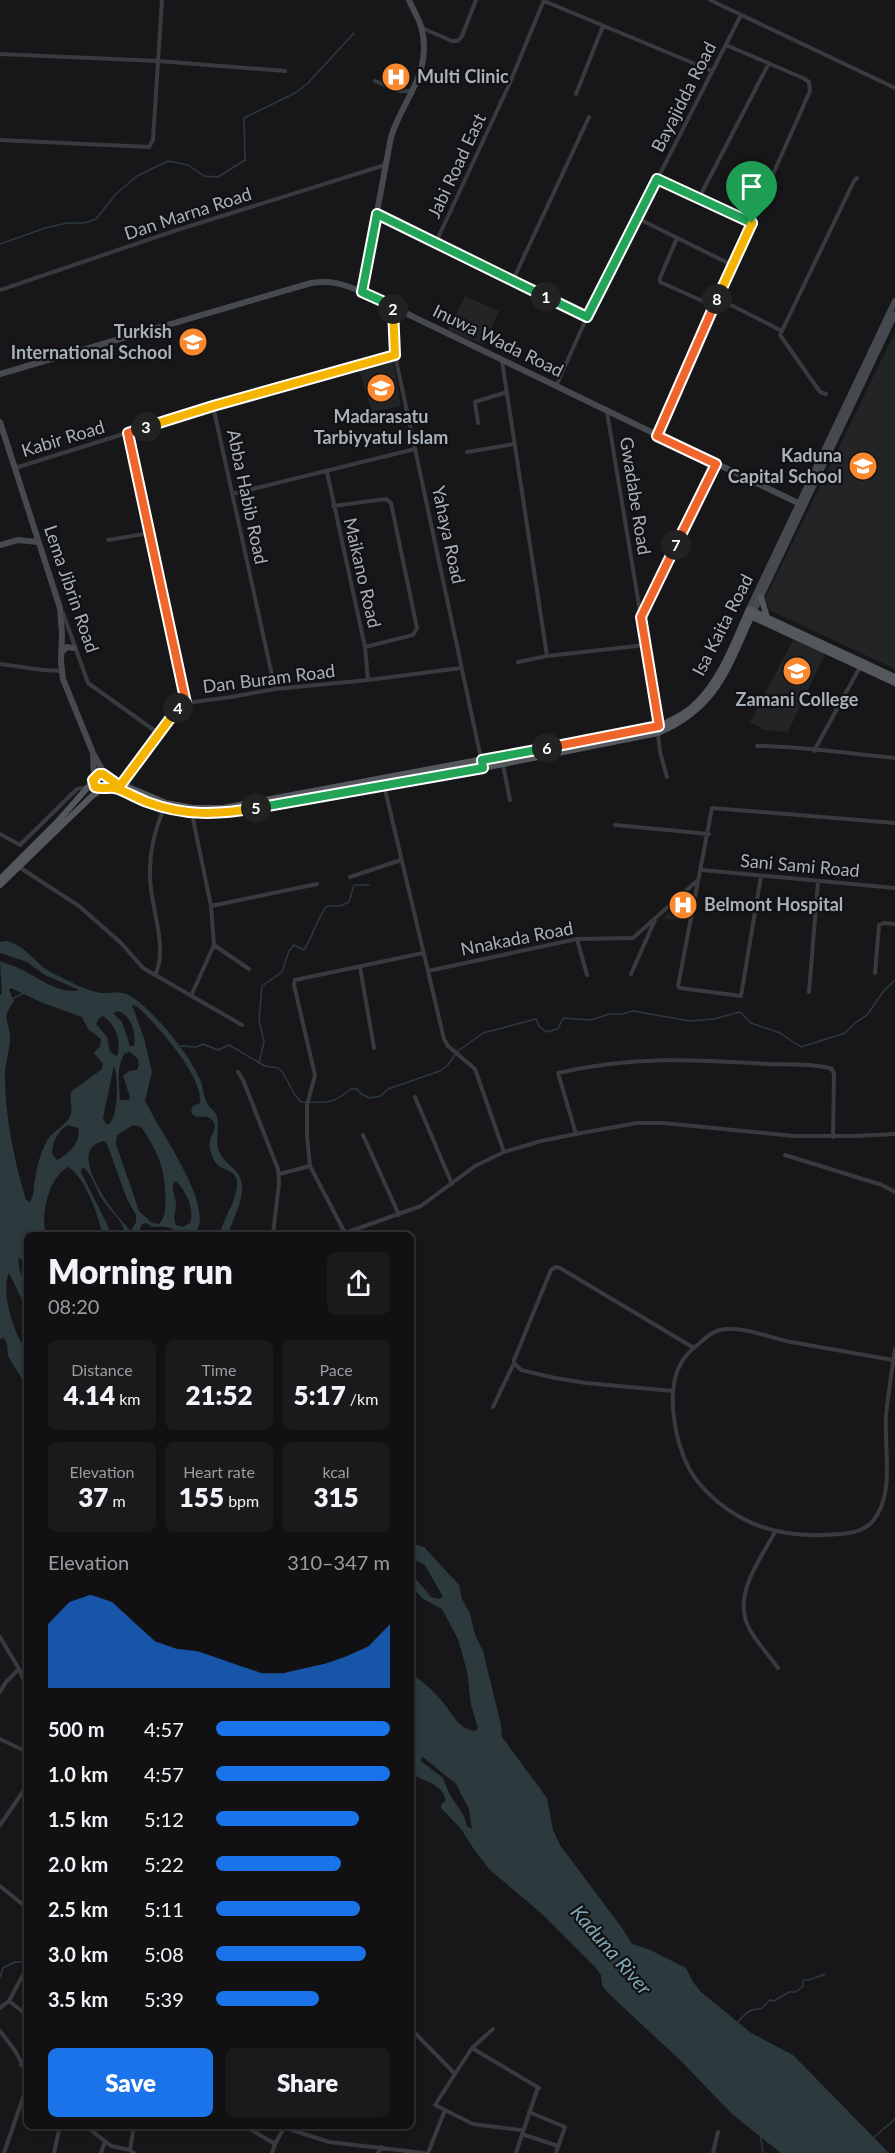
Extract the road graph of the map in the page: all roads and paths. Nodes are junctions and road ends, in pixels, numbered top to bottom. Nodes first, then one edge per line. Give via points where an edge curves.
1 (162, 0) edge
2 (409, 0) edge
3 (476, 0) edge
4 (544, 0) edge
5 (710, 0) edge
6 (741, 15) junction
7 (603, 26) junction
8 (422, 28) junction
9 (726, 45) junction
10 (0, 54) edge
11 (158, 61) junction
12 (769, 63) junction
13 (712, 70) junction
14 (285, 71) dead end
15 (375, 81) dead end
16 (895, 88) edge
17 (413, 91) junction
18 (576, 94) dead end
19 (590, 117) dead end
20 (0, 140) edge
21 (385, 165) junction
22 (857, 178) dead end
23 (657, 179) junction
24 (699, 198) junction
25 (377, 214) junction
26 (637, 218) junction
27 (752, 223) junction
28 (677, 238) junction
29 (435, 242) junction
30 (732, 266) junction
31 (513, 280) junction
32 (0, 290) edge
33 (362, 292) junction
34 (717, 298) junction
35 (895, 302) edge
36 (393, 306) junction
37 (714, 306) junction
38 (895, 314) edge
39 (587, 317) junction
40 (782, 331) junction
41 (395, 355) junction
42 (502, 360) junction
43 (340, 369) dead end
44 (0, 374) edge
45 (556, 386) junction
46 (507, 392) junction
47 (826, 394) dead end
48 (213, 406) junction
49 (607, 412) junction
50 (0, 422) edge
51 (478, 423) dead end
52 (128, 433) junction
53 (657, 436) junction
54 (514, 444) junction
55 (415, 449) junction
56 (467, 452) dead end
57 (716, 464) junction
58 (15, 468) junction
59 (327, 472) junction
60 (232, 494) junction
61 (798, 503) junction
62 (333, 506) junction
63 (150, 533) junction
64 (108, 540) dead end
65 (39, 542) junction
66 (0, 545) edge
67 (54, 586) junction
68 (761, 597) junction
69 (750, 613) junction
70 (641, 617) junction
71 (765, 619) junction
72 (747, 625) junction
73 (646, 645) junction
74 (365, 647) junction
75 (74, 648) junction
76 (61, 653) junction
77 (547, 656) junction
78 (518, 662) dead end
79 (0, 664) edge
80 (861, 665) junction
81 (461, 668) junction
82 (62, 671) junction
83 (895, 677) edge
84 (368, 680) junction
85 (895, 683) edge
86 (275, 689) junction
87 (186, 703) junction
88 (659, 730) junction
89 (158, 733) junction
90 (757, 746) dead end
91 (814, 751) junction
92 (93, 753) junction
93 (895, 758) edge
94 (482, 760) junction
95 (503, 764) junction
96 (483, 768) junction
97 (106, 777) junction
98 (667, 777) dead end
99 (93, 779) junction
100 (384, 785) junction
101 (120, 786) junction
102 (88, 787) junction
103 (103, 788) junction
104 (510, 800) dead end
105 (252, 806) junction
106 (164, 808) junction
107 (192, 814) junction
108 (895, 823) edge
109 (615, 825) dead end
110 (0, 834) edge
111 (709, 834) junction
112 (401, 860) junction
113 (19, 867) junction
114 (702, 870) junction
115 (761, 876) junction
116 (350, 877) dead end
117 (0, 879) edge
118 (698, 880) junction
119 (818, 882) junction
120 (0, 885) edge
121 (317, 885) dead end
122 (895, 888) edge
123 (211, 906) junction
124 (656, 918) junction
125 (895, 924) edge
126 (577, 939) junction
127 (214, 945) junction
128 (423, 953) junction
129 (360, 967) junction
130 (249, 969) dead end
131 (428, 971) junction
132 (875, 973) dead end
133 (631, 974) dead end
134 (155, 975) junction
135 (587, 975) dead end
136 (809, 992) dead end
137 (191, 996) junction
138 (242, 1025) dead end
139 (374, 1048) dead end
140 (238, 1072) dead end
141 (415, 1097) dead end
142 (576, 1134) junction
143 (895, 1134) edge
144 (363, 1135) dead end
145 (833, 1137) junction
146 (504, 1152) junction
147 (784, 1155) dead end
148 (310, 1166) junction
149 (279, 1174) junction
150 (452, 1185) junction
151 (895, 1192) edge
152 (399, 1215) junction
153 (273, 1232) edge
154 (344, 1232) edge
155 (348, 1232) edge
156 (694, 1348) junction
157 (895, 1349) edge
158 (894, 1360) edge
159 (514, 1363) junction
160 (673, 1391) junction
161 (493, 1407) dead end
162 (775, 1532) junction
163 (0, 1637) edge
164 (778, 1668) dead end
165 (19, 1669) junction
166 (0, 1678) edge
167 (24, 1681) edge
168 (6, 1682) junction
169 (0, 1692) edge
170 (0, 1739) edge
171 (24, 1751) edge
172 (24, 1789) edge
173 (0, 1825) edge
174 (0, 1886) edge
175 (24, 1906) edge
176 (24, 1973) edge
177 (9, 2001) junction
178 (0, 2008) edge
179 (24, 2013) edge
180 (493, 2029) dead end
181 (0, 2031) edge
182 (414, 2034) edge
183 (472, 2048) junction
184 (24, 2062) edge
185 (21, 2065) junction
186 (24, 2070) edge
187 (455, 2074) junction
188 (24, 2095) edge
189 (445, 2110) junction
190 (530, 2112) junction
191 (59, 2129) edge
192 (91, 2129) edge
193 (134, 2129) edge
194 (250, 2129) edge
195 (287, 2129) edge
196 (294, 2129) edge
197 (521, 2132) junction
198 (718, 2132) dead end
199 (105, 2141) junction
200 (275, 2144) junction
201 (558, 2146) junction
202 (381, 2147) junction
203 (132, 2151) edge
204 (4, 2153) edge
205 (54, 2153) edge
206 (101, 2153) edge
207 (272, 2153) edge
208 (378, 2153) edge
209 (426, 2153) edge
210 (516, 2153) edge
211 (556, 2153) edge
212 (712, 2153) edge

1 - 11 street
2 - 8 street
3 - 8 street via 458,41
4 - 7 street
4 - 29 street, Jabi Road East
5 - 6 street
6 - 9 street, Bayajidda Road
6 - 16 street
7 - 13 street
7 - 18 street
8 - 17 street via 425,59
9 - 12 street
9 - 13 street, Bayajidda Road
10 - 11 street
11 - 14 street
11 - 20 street via 149,147
12 - 24 street
12 - 27 street via 803,78 811,86
13 - 23 street, Bayajidda Road
15 - 17 street via 399,91
17 - 21 street via 394,127
19 - 31 street
21 - 25 street
21 - 32 street, Dan Marna Road
22 - 40 street
23 - 24 street
23 - 26 street, Bayajidda Road
24 - 27 street
25 - 29 street
25 - 33 street
26 - 28 street
26 - 39 street, Bayajidda Road
27 - 30 street
28 - 30 street
28 - 37 street via 660,282
29 - 31 street
30 - 34 street
31 - 39 street
33 - 36 street, Inuwa Wada Road
33 - 44 street, Inuwa Wada Road via 336,282 311,283
34 - 37 street
34 - 40 street
35 - 61 street, Isa Kaita Road
36 - 41 street, Yahaya Road
36 - 42 street, Inuwa Wada Road
37 - 53 street
38 - 68 street, Isa Kaita Road
39 - 45 street, Bayajidda Road
40 - 47 street via 780,335 820,392
41 - 48 street, Kabir Road
41 - 55 street, Yahaya Road
42 - 45 street, Inuwa Wada Road
42 - 46 street
43 - 48 street
45 - 49 street, Inuwa Wada Road
46 - 51 street via 475,402
46 - 54 street
48 - 52 street, Kabir Road
48 - 60 street, Abba Habib Road
49 - 53 street, Inuwa Wada Road
49 - 70 street, Gwadabe Road
50 - 58 street, Lema Jibrin Road
52 - 58 street, Kabir Road
52 - 63 street
53 - 57 street, Inuwa Wada Road
54 - 56 street
54 - 77 street
55 - 59 street
55 - 81 street, Yahaya Road
57 - 61 street, Inuwa Wada Road
57 - 70 street
58 - 65 street, Lema Jibrin Road
59 - 60 street
59 - 62 street, Maikano Road
60 - 86 street, Abba Habib Road
61 - 69 street, Isa Kaita Road
62 - 74 street, Maikano Road
62 - 74 street via 386,499 391,503 417,628 413,635
63 - 64 street
63 - 87 street
65 - 66 street via 18,540
65 - 67 street, Lema Jibrin Road
67 - 75 street, Lema Jibrin Road
67 - 76 street via 61,621
68 - 69 street, Isa Kaita Road
68 - 71 main road
69 - 71 main road
69 - 72 main road, Isa Kaita Road
69 - 88 main road, Isa Kaita Road via 702,697
70 - 73 street, Gwadabe Road
71 - 72 main road
71 - 80 main road
72 - 88 main road, Isa Kaita Road via 707,701 688,717
73 - 77 street
73 - 88 street, Gwadabe Road
74 - 84 street, Maikano Road
75 - 76 street via 67,647
75 - 89 street, Lema Jibrin Road via 88,683
76 - 82 street
77 - 78 street
79 - 82 street
80 - 83 main road
80 - 85 main road
80 - 91 street
81 - 84 street, Dan Buram Road
81 - 94 street, Yahaya Road
82 - 92 street
84 - 86 street, Dan Buram Road
86 - 87 street, Dan Buram Road
87 - 89 street, Dan Buram Road
88 - 94 main road, Isa Kaita Road
88 - 95 main road, Isa Kaita Road
88 - 98 street, Gwadabe Road
89 - 101 street, Dan Buram Road
90 - 91 street
91 - 93 street
92 - 97 street
92 - 99 street
94 - 96 street, Yahaya Road
94 - 105 main road, Isa Kaita Road
95 - 96 main road, Isa Kaita Road
95 - 104 street
96 - 100 main road, Isa Kaita Road
97 - 99 main road via 99,774
97 - 101 main road, Isa Kaita Road
97 - 103 main road
99 - 102 main road
99 - 103 main road via 95,787
100 - 105 main road, Isa Kaita Road
100 - 112 street
101 - 105 main road, Isa Kaita Road via 166,803 193,808
102 - 110 street via 77,789 20,845
102 - 117 main road
103 - 106 main road, Isa Kaita Road via 119,789
103 - 113 main road
105 - 107 main road, Isa Kaita Road via 224,814
106 - 107 main road, Isa Kaita Road
106 - 134 street via 157,824 150,877 160,952
107 - 123 street
108 - 111 street via 715,807 711,809
109 - 111 street
111 - 114 street
112 - 116 street
112 - 128 street
113 - 120 main road
113 - 134 street via 79,906 121,943 137,963
114 - 115 street, Sani Sami Road
114 - 118 street
115 - 118 street via 741,996 683,990 678,986
115 - 119 street, Sani Sami Road
118 - 124 street, Nnakada Road
119 - 122 street, Sani Sami Road
119 - 136 street
121 - 123 street
123 - 127 street
124 - 126 street, Nnakada Road via 633,938
124 - 133 street
125 - 132 street via 879,926
126 - 131 street, Nnakada Road
126 - 135 street
127 - 130 street
127 - 137 street
128 - 129 street
128 - 131 street
129 - 139 street
129 - 148 street via 295,981 315,1071 307,1106
131 - 146 street via 444,1039 475,1069
134 - 137 street
137 - 138 street
140 - 149 street
141 - 150 street
142 - 145 street via 637,1123 663,1123
142 - 145 street via 558,1073 650,1059 697,1059 832,1069
142 - 146 street
143 - 145 street
144 - 152 street
146 - 150 street via 475,1166
147 - 151 street
148 - 149 street
148 - 154 street
149 - 153 street
150 - 152 street via 421,1206
152 - 155 street
156 - 158 street via 718,1330 731,1329
156 - 159 street via 556,1267 532,1311
156 - 160 street via 680,1365
157 - 158 street
158 - 162 street via 886,1417 887,1494 881,1511 863,1530 810,1535
159 - 160 street via 521,1370 555,1378
159 - 161 street
160 - 162 street via 676,1438 697,1481 744,1520
162 - 164 street via 753,1573 743,1602 743,1615
163 - 165 street
165 - 167 street
165 - 168 street
166 - 168 street
168 - 169 street
170 - 171 street
172 - 173 street
174 - 175 street
176 - 177 street
177 - 178 street
177 - 179 street
180 - 183 street
181 - 185 street
182 - 187 street
183 - 187 street
183 - 190 street via 538,2089
184 - 185 street
185 - 186 street
187 - 189 street via 435,2104
188 - 204 street
189 - 197 street via 473,2124
189 - 209 street
190 - 197 street
190 - 201 street via 565,2127
191 - 205 street
192 - 199 street
193 - 203 street
194 - 200 street
195 - 200 street
196 - 202 street via 329,2142
197 - 201 street
197 - 210 street
198 - 212 street
199 - 203 street
199 - 206 street
200 - 207 street
201 - 211 street
202 - 208 street
202 - 209 street

